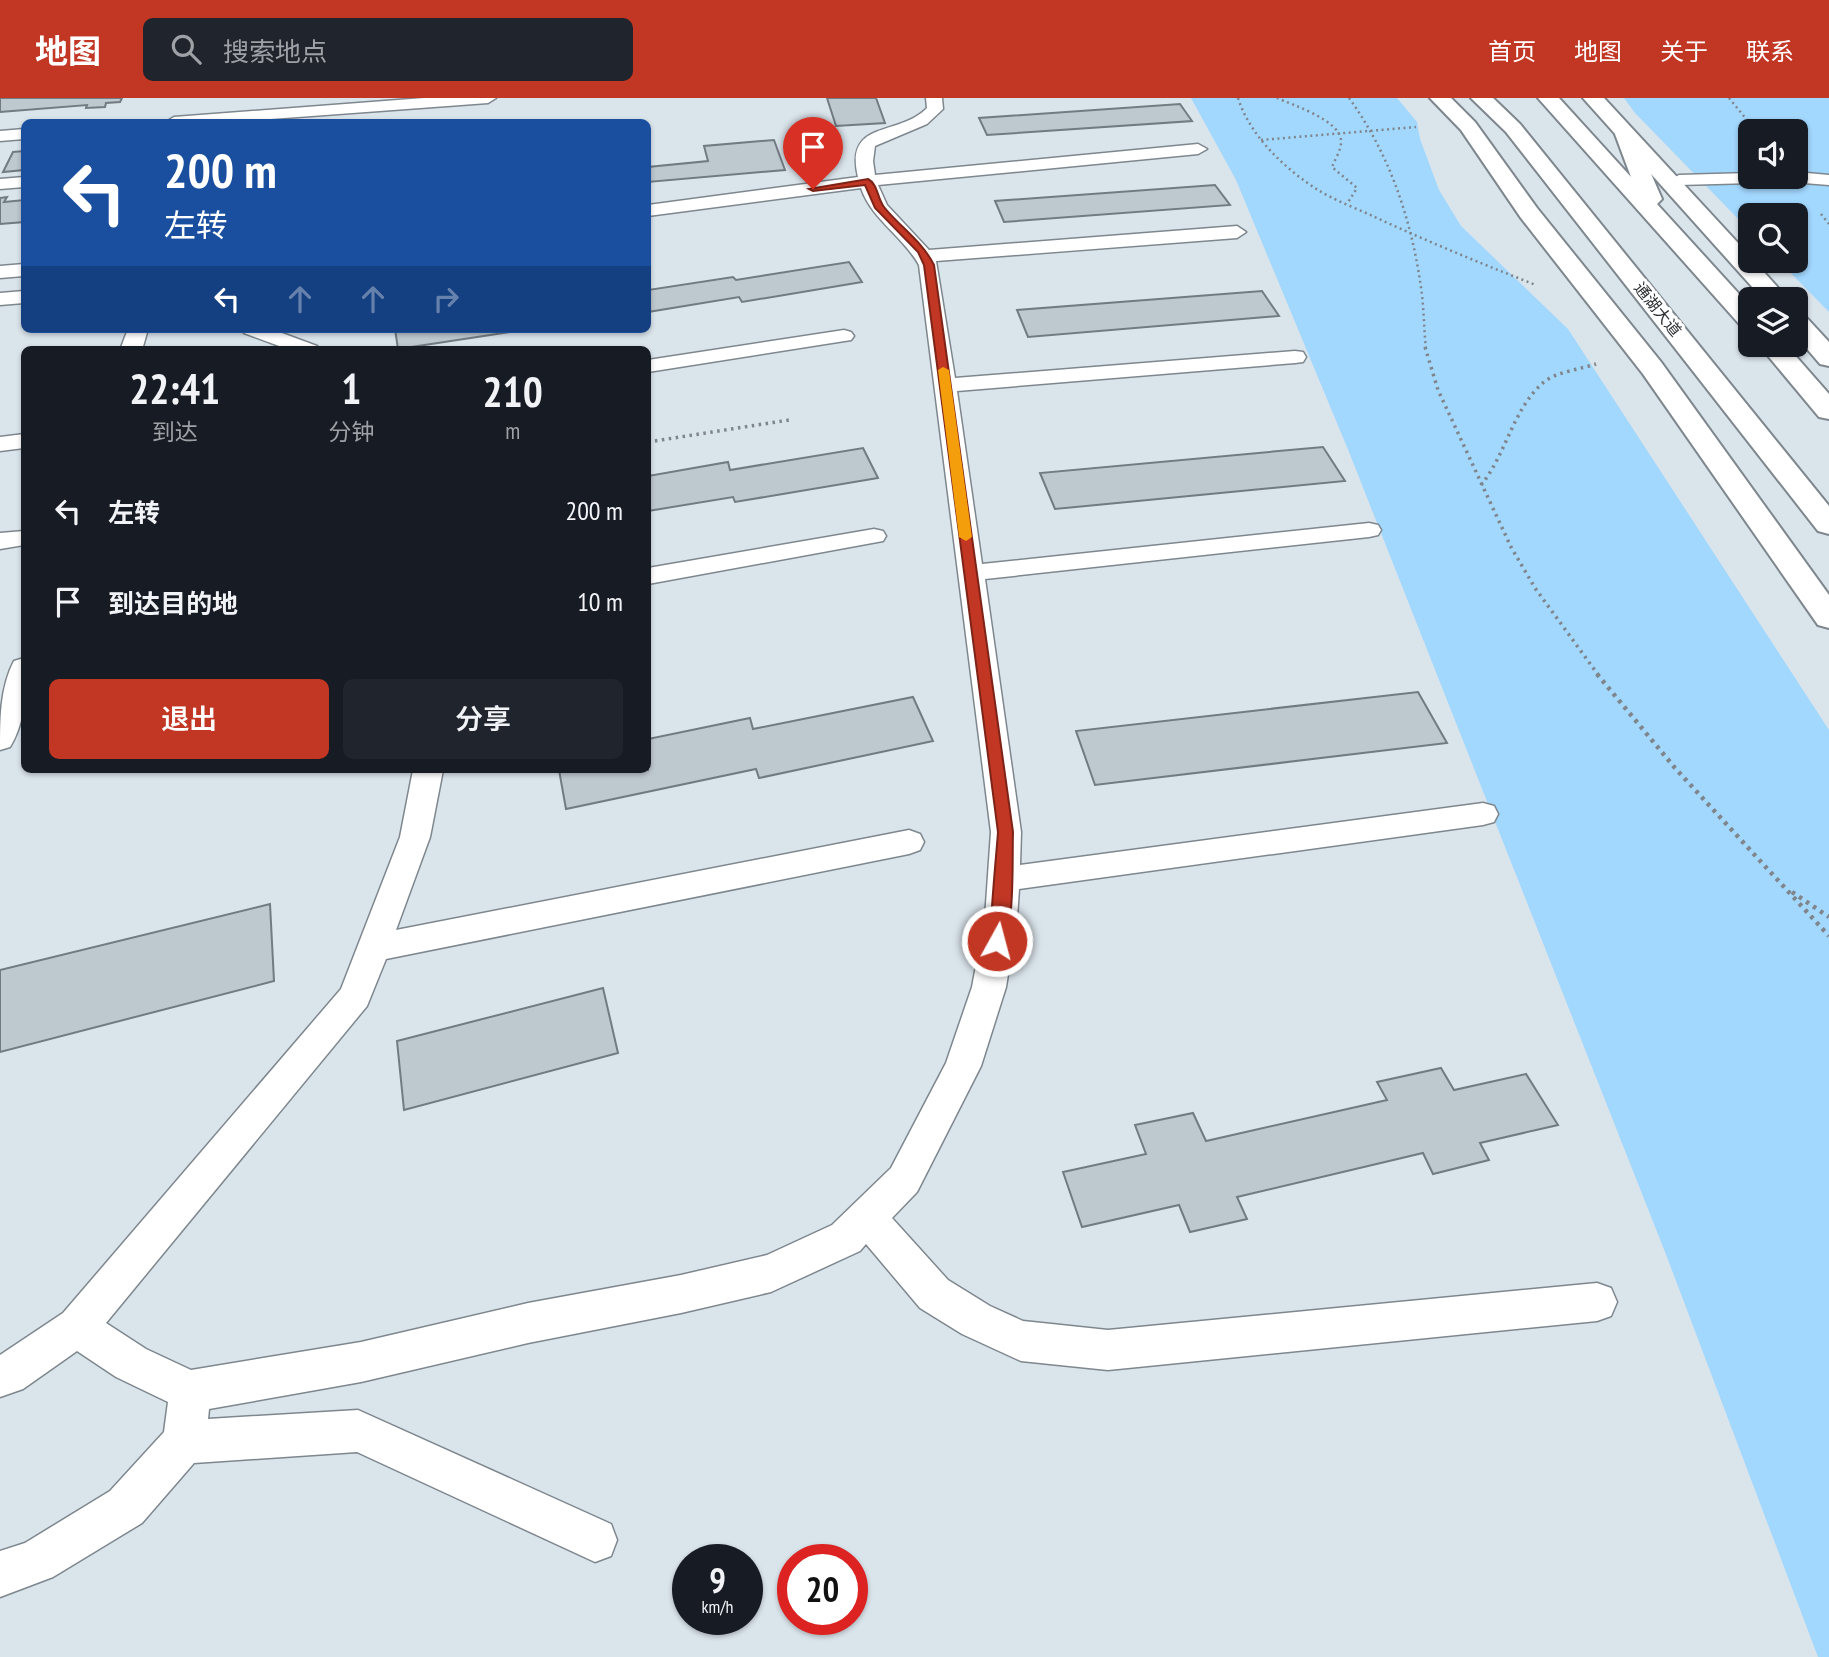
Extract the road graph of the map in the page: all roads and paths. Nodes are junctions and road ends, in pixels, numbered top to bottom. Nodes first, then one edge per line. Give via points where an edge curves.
1 (488, 98) edge
2 (934, 98) edge
3 (1238, 98) edge
4 (1277, 98) edge
5 (1349, 98) edge
6 (1440, 98) edge
7 (1481, 98) edge
8 (1548, 98) edge
9 (1593, 98) edge
10 (1729, 98) edge
11 (172, 105) dead end
12 (165, 119) edge
13 (213, 119) edge
14 (1746, 119) edge
15 (1423, 127) dead end
16 (1372, 131) junction
17 (21, 134) edge
18 (1340, 134) junction
19 (1625, 134) junction
20 (0, 136) edge
21 (1261, 140) junction
22 (1198, 149) dead end
23 (1679, 180) dead end
24 (1829, 180) edge
25 (868, 181) junction
26 (21, 182) edge
27 (0, 184) edge
28 (1347, 204) junction
29 (651, 210) edge
30 (1659, 220) junction
31 (1237, 232) dead end
32 (1408, 232) junction
33 (925, 256) junction
34 (21, 270) edge
35 (0, 272) edge
36 (1541, 286) dead end
37 (1765, 287) edge
38 (21, 296) edge
39 (0, 299) edge
40 (1738, 308) edge
41 (262, 333) edge
42 (1808, 334) edge
43 (844, 336) dead end
44 (299, 346) edge
45 (1295, 357) dead end
46 (1782, 357) edge
47 (1829, 358) edge
48 (1608, 362) dead end
49 (651, 366) edge
50 (945, 385) junction
51 (1829, 411) edge
52 (789, 420) dead end
53 (21, 441) edge
54 (651, 442) edge
55 (0, 444) edge
56 (1481, 485) junction
57 (1829, 525) edge
58 (1368, 530) dead end
59 (874, 536) dead end
60 (21, 538) edge
61 (0, 541) edge
62 (970, 573) junction
63 (651, 575) edge
64 (1829, 618) edge
65 (21, 676) edge
66 (0, 740) edge
67 (427, 773) edge
68 (1483, 814) dead end
69 (909, 842) dead end
70 (1003, 879) junction
71 (1784, 887) junction
72 (1829, 916) edge
73 (1829, 936) edge
74 (373, 948) junction
75 (867, 1217) junction
76 (1597, 1302) dead end
77 (76, 1327) junction
78 (0, 1376) edge
79 (190, 1391) junction
80 (184, 1442) junction
81 (595, 1540) dead end
82 (0, 1574) edge

1 - 13 lane
2 - 25 lane via 930,116 865,145
3 - 21 path via 1242,114
4 - 18 path via 1327,122
5 - 16 path
6 - 64 main road via 1468,126 1529,213 1652,368
7 - 57 main road, 通湖大道 via 1513,128
8 - 30 main road
9 - 19 main road
10 - 14 path
11 - 12 lane
15 - 16 path
16 - 18 path
16 - 32 path via 1393,176
17 - 20 lane
18 - 21 path
18 - 28 path via 1332,167 1357,188
19 - 30 main road
19 - 37 main road
21 - 28 path via 1300,177
22 - 25 lane
23 - 24 lane
25 - 29 lane
25 - 33 lane via 878,206
26 - 27 lane
28 - 32 path
30 - 40 main road
31 - 33 lane
32 - 36 path
32 - 56 path via 1422,294 1431,375
33 - 50 lane
34 - 35 lane
38 - 39 lane
41 - 44 lane
42 - 47 main road
43 - 49 lane
45 - 50 lane
46 - 51 main road
48 - 56 path via 1545,381
50 - 62 lane
52 - 54 path
53 - 55 lane
56 - 71 path via 1533,586 1578,650 1681,775
58 - 62 lane
59 - 63 lane
60 - 61 lane
62 - 70 lane via 1006,832
65 - 66 lane
67 - 74 lane via 415,837
68 - 70 lane
69 - 74 lane
70 - 75 lane via 989,987 963,1066 904,1180
71 - 72 path
71 - 73 path
74 - 77 lane via 355,996
75 - 76 lane via 934,1294 1021,1341 1108,1350
75 - 79 lane via 846,1238 771,1273 361,1362
77 - 78 lane
77 - 79 lane via 131,1363
79 - 80 lane
80 - 81 lane via 358,1431
80 - 82 lane via 126,1507 37,1561

